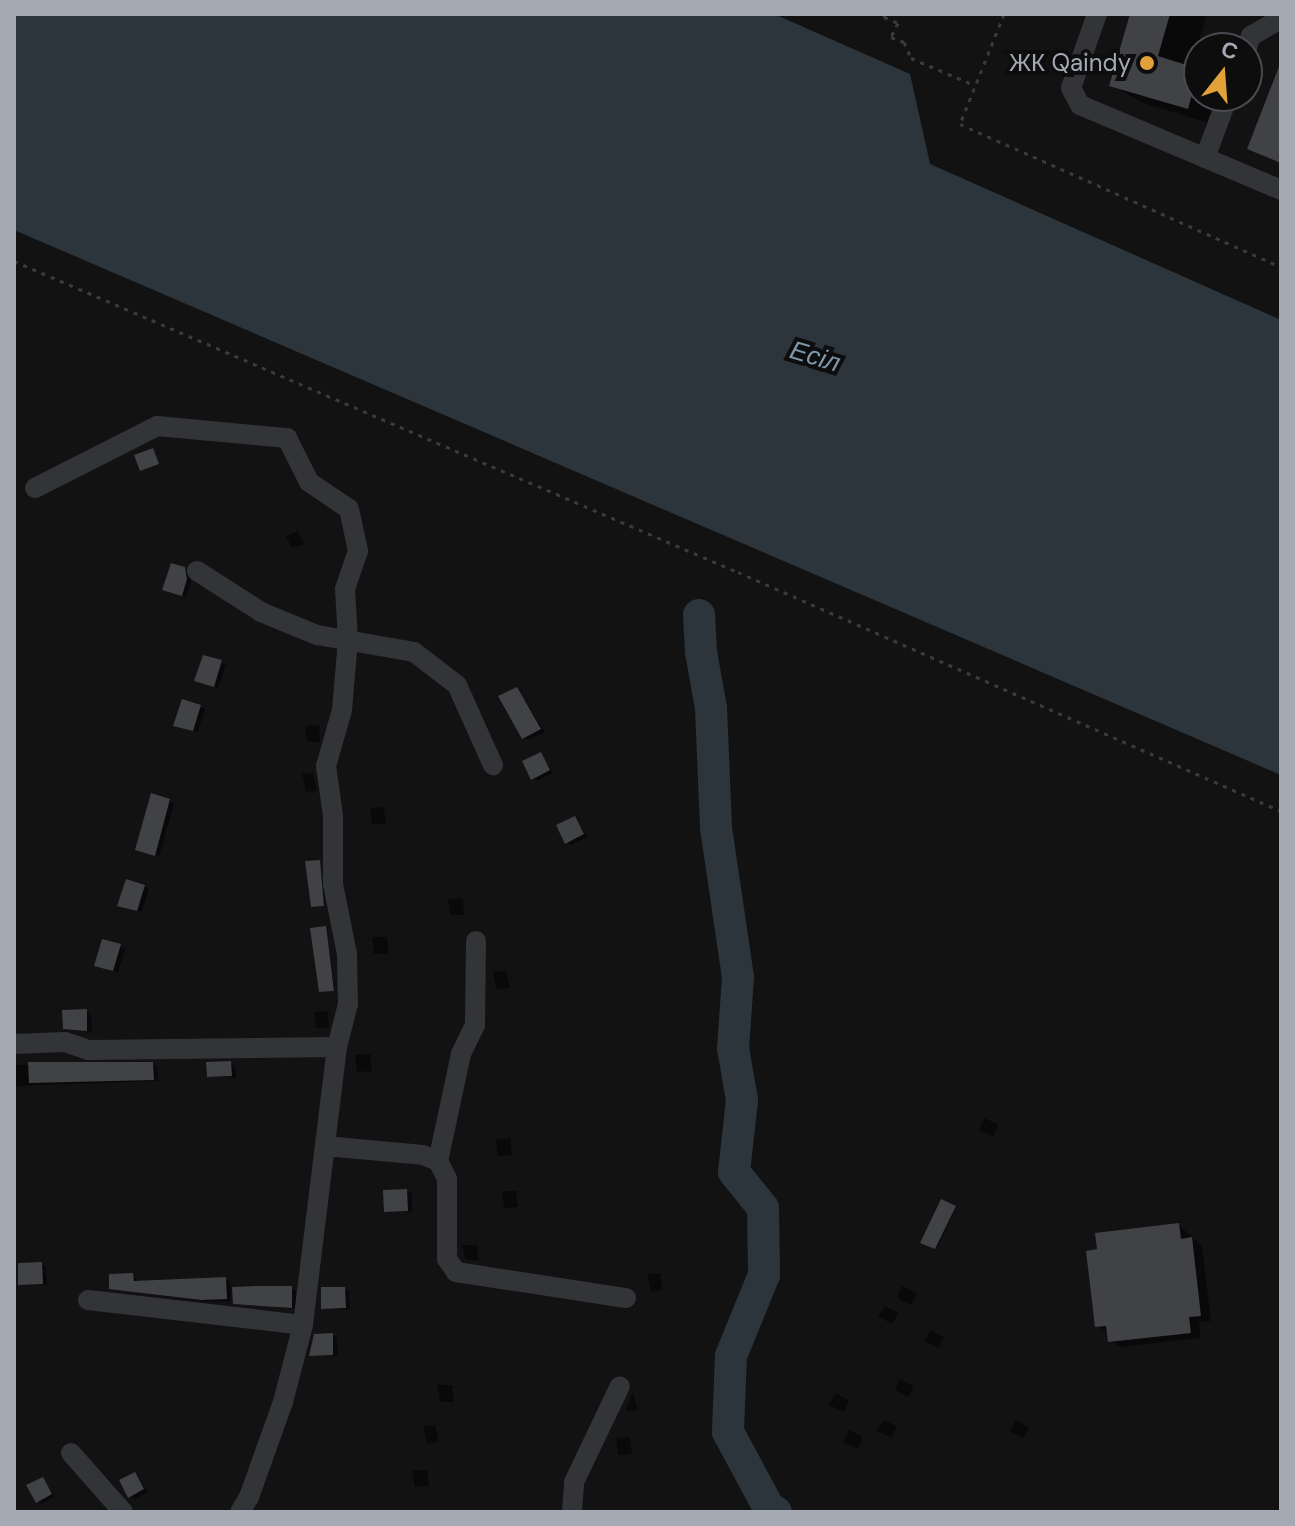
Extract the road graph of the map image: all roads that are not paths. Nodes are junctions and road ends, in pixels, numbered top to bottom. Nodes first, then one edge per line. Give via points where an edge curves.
1 (1097, 14) edge
2 (1281, 19) edge
3 (1258, 32) edge
4 (1222, 112) edge
5 (1205, 158) junction
6 (1281, 190) edge
7 (35, 488) dead end
8 (197, 571) dead end
9 (348, 640) junction
10 (493, 765) dead end
11 (476, 941) dead end
12 (14, 1044) edge
13 (337, 1047) junction
14 (325, 1146) junction
15 (438, 1161) junction
16 (626, 1298) dead end
17 (88, 1300) dead end
18 (303, 1325) junction
19 (620, 1386) dead end
20 (71, 1453) dead end
21 (123, 1512) edge
22 (240, 1512) edge
23 (572, 1512) edge

1 - 5 street via 1071,88 1080,105
2 - 3 street
4 - 5 street
5 - 6 street
7 - 9 street via 157,426 287,438 309,482 349,509 358,551 345,589
8 - 9 street via 261,612 317,635
9 - 10 street via 414,652 457,685
9 - 13 street via 342,710 326,766 333,816 333,884 347,954 348,1004
11 - 15 street via 475,1025 461,1054
12 - 13 street via 65,1042 88,1050
13 - 14 street
14 - 15 street
14 - 18 street
15 - 16 street via 447,1179 447,1259 456,1272
17 - 18 street
18 - 22 street via 283,1402
19 - 23 street via 574,1482
20 - 21 street

